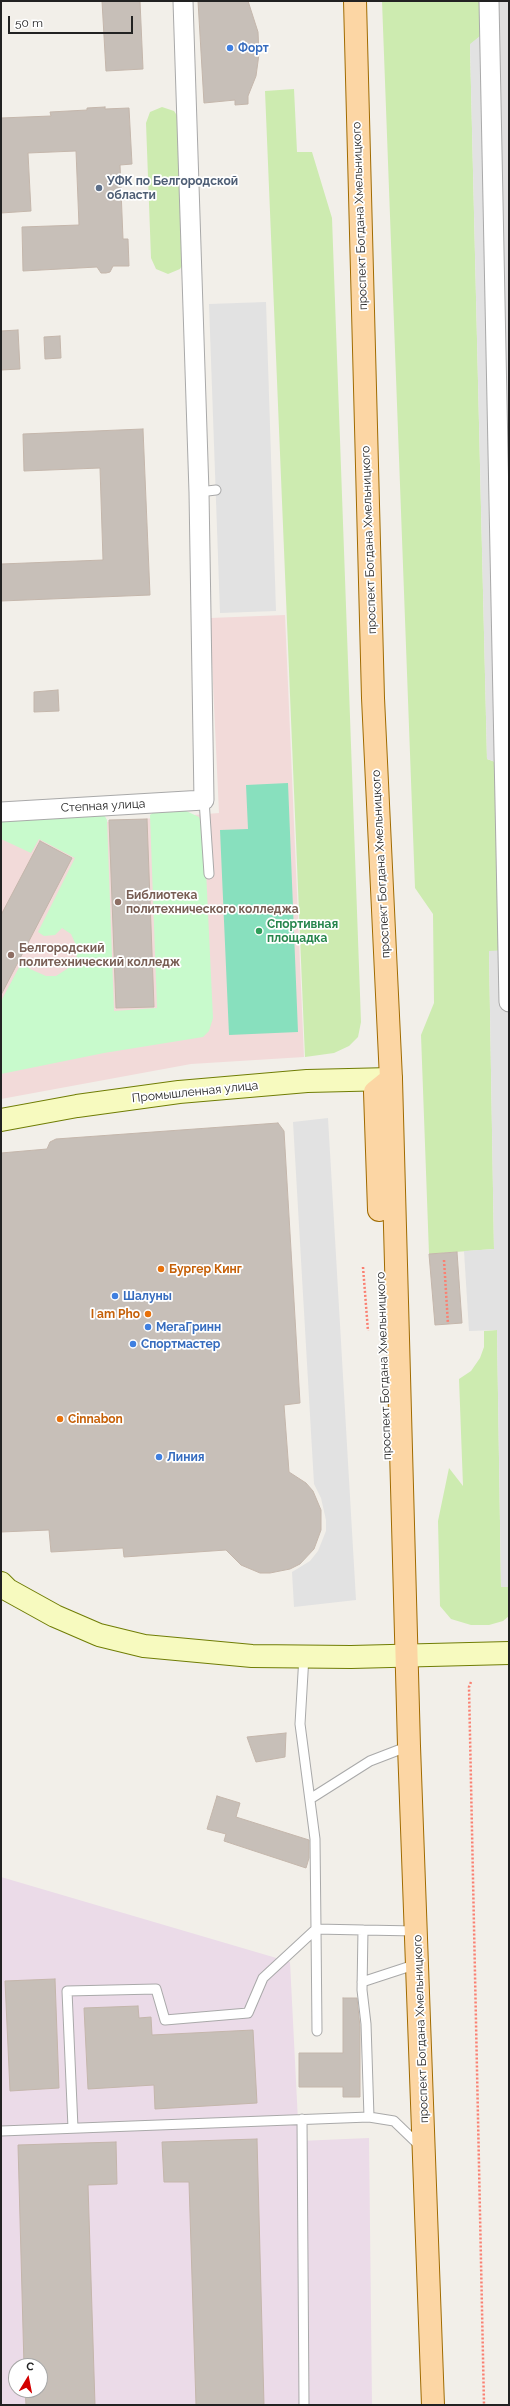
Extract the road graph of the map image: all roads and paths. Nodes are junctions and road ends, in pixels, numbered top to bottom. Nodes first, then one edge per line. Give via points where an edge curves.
1 (183, 1) edge
2 (355, 1) edge
3 (489, 1) edge
4 (204, 800) junction
5 (1, 812) edge
6 (209, 874) dead end
7 (509, 1002) edge
8 (391, 1078) junction
9 (1, 1120) edge
10 (444, 1260) dead end
11 (364, 1267) dead end
12 (448, 1324) dead end
13 (368, 1330) dead end
14 (1, 1583) edge
15 (509, 1653) edge
16 (407, 1654) junction
17 (304, 1655) junction
18 (471, 1682) dead end
19 (409, 1746) junction
20 (310, 1799) junction
21 (316, 1929) junction
22 (364, 1930) junction
23 (417, 1931) junction
24 (418, 1964) junction
25 (362, 1982) junction
26 (317, 2031) dead end
27 (369, 2117) junction
28 (302, 2119) junction
29 (73, 2128) junction
30 (1, 2131) edge
31 (425, 2151) junction
32 (304, 2405) edge
33 (433, 2405) edge
34 (484, 2405) edge

1 - 4 street via 207,491
2 - 8 main road, проспект Богдана Хмельницкого via 373,698
3 - 7 street
4 - 5 street, Степная улица
4 - 6 lane
8 - 9 street, Промышленная улица via 308,1081 179,1092 77,1106
8 - 16 main road, проспект Богдана Хмельницкого
10 - 12 path
11 - 13 path
14 - 17 street via 8,1590 54,1616 99,1634 144,1646 252,1656
15 - 16 street
16 - 17 street via 351,1657
16 - 19 main road, проспект Богдана Хмельницкого
17 - 20 lane via 300,1724
18 - 34 path via 469,1687
19 - 20 lane via 370,1761
19 - 23 main road, проспект Богдана Хмельницкого
20 - 21 lane via 316,1839
21 - 22 lane
21 - 26 lane
21 - 29 lane via 263,1978 248,2013 165,2020 156,1989 67,1991
22 - 23 lane
22 - 25 lane
23 - 24 main road, проспект Богдана Хмельницкого
24 - 25 lane
24 - 31 main road, проспект Богдана Хмельницкого
25 - 27 lane
27 - 28 lane
27 - 31 lane via 394,2121
28 - 29 lane
28 - 32 lane
29 - 30 lane
31 - 33 main road, проспект Богдана Хмельницкого

